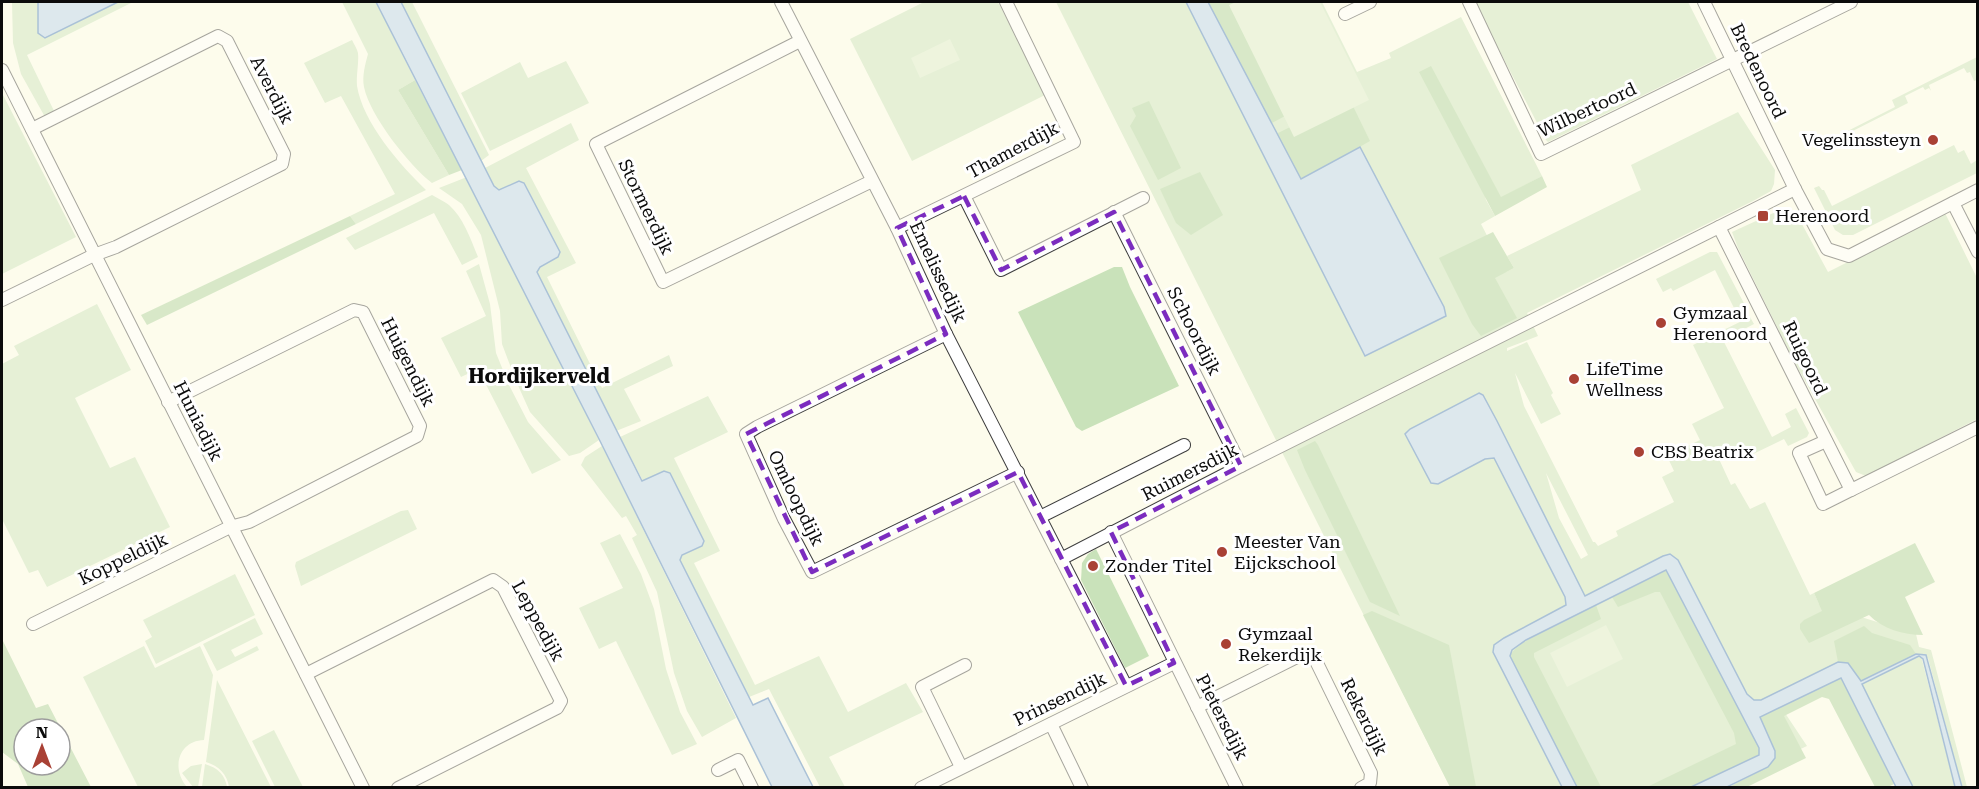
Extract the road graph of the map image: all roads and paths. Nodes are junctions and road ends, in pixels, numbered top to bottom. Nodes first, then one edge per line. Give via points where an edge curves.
1 (781, 2) edge
2 (1006, 2) edge
3 (1370, 2) edge
4 (1469, 2) edge
5 (1704, 2) edge
6 (1851, 2) edge
7 (1345, 14) dead end
8 (800, 41) junction
9 (1733, 60) junction
10 (2, 70) edge
11 (32, 129) junction
12 (872, 181) junction
13 (1795, 189) junction
14 (1977, 190) edge
15 (964, 196) junction
16 (1143, 198) dead end
17 (1953, 203) junction
18 (1114, 213) junction
19 (1719, 227) junction
20 (897, 228) junction
21 (1977, 252) edge
22 (94, 255) junction
23 (2, 300) edge
24 (946, 334) junction
25 (168, 402) junction
26 (1977, 427) edge
27 (1826, 441) junction
28 (1184, 445) dead end
29 (1241, 466) junction
30 (1018, 472) junction
31 (1851, 490) junction
32 (1040, 517) junction
33 (230, 527) junction
34 (1111, 532) junction
35 (1061, 559) junction
36 (33, 624) dead end
37 (1174, 663) junction
38 (965, 665) dead end
39 (306, 674) junction
40 (1126, 686) junction
41 (1197, 708) junction
42 (1051, 724) junction
43 (961, 767) junction
44 (718, 770) dead end
45 (1366, 785) edge
46 (922, 787) edge
47 (363, 788) edge
48 (398, 788) edge
49 (752, 788) edge
50 (1082, 788) edge
51 (1237, 788) edge

1 - 8 street, Emelissedijk
2 - 15 street, Thamerdijk via 1074,142
3 - 7 street
4 - 9 street, Wilbertoord via 1541,154
5 - 9 street, Bredenoord
6 - 9 street
8 - 12 street, Emelissedijk
8 - 12 street, Stormerdijk via 596,144 663,282
9 - 13 street, Bredenoord
10 - 11 street, Huniadijk
11 - 22 street, Huniadijk
11 - 22 street, Averdijk via 218,36 227,41 284,154 282,164
12 - 20 street, Emelissedijk
13 - 17 street, Bredenoord via 1827,249 1849,256
13 - 19 street
14 - 17 street, Bredenoord
15 - 18 street via 1001,270
15 - 20 street, Thamerdijk
16 - 18 street
17 - 21 street
18 - 29 street, Schoordijk
19 - 27 street, Ruigoord
19 - 29 street, Ruimersdijk
20 - 24 street, Emelissedijk
22 - 23 street
22 - 25 street, Huniadijk
24 - 30 street, Emelissedijk
24 - 30 street, Omloopdijk via 746,434 807,564 812,572
25 - 33 street, Huniadijk
25 - 33 street, Huigendijk via 354,310 363,312 415,415 420,426 417,436 249,522
26 - 31 street
27 - 31 street, Ruigoord
27 - 31 street via 1798,453 1823,504
28 - 32 street, Ruimersdijk
29 - 34 street, Ruimersdijk
30 - 32 street, Emelissedijk
32 - 35 street, Emelissedijk
33 - 36 street, Koppeldijk
33 - 39 street, Huniadijk
34 - 35 street, Ruimersdijk
34 - 37 street
35 - 40 street
37 - 40 street, Prinsendijk
37 - 41 street, Pietersdijk
38 - 43 street via 922,687
39 - 47 street, Huniadijk
39 - 48 street, Leppedijk via 493,580 503,587 561,701 557,708
40 - 42 street, Prinsendijk
41 - 45 street, Rekerdijk via 1310,653 1371,772
41 - 51 street, Pietersdijk
42 - 43 street, Prinsendijk
42 - 50 street
43 - 46 street, Prinsendijk
44 - 49 street via 738,760

